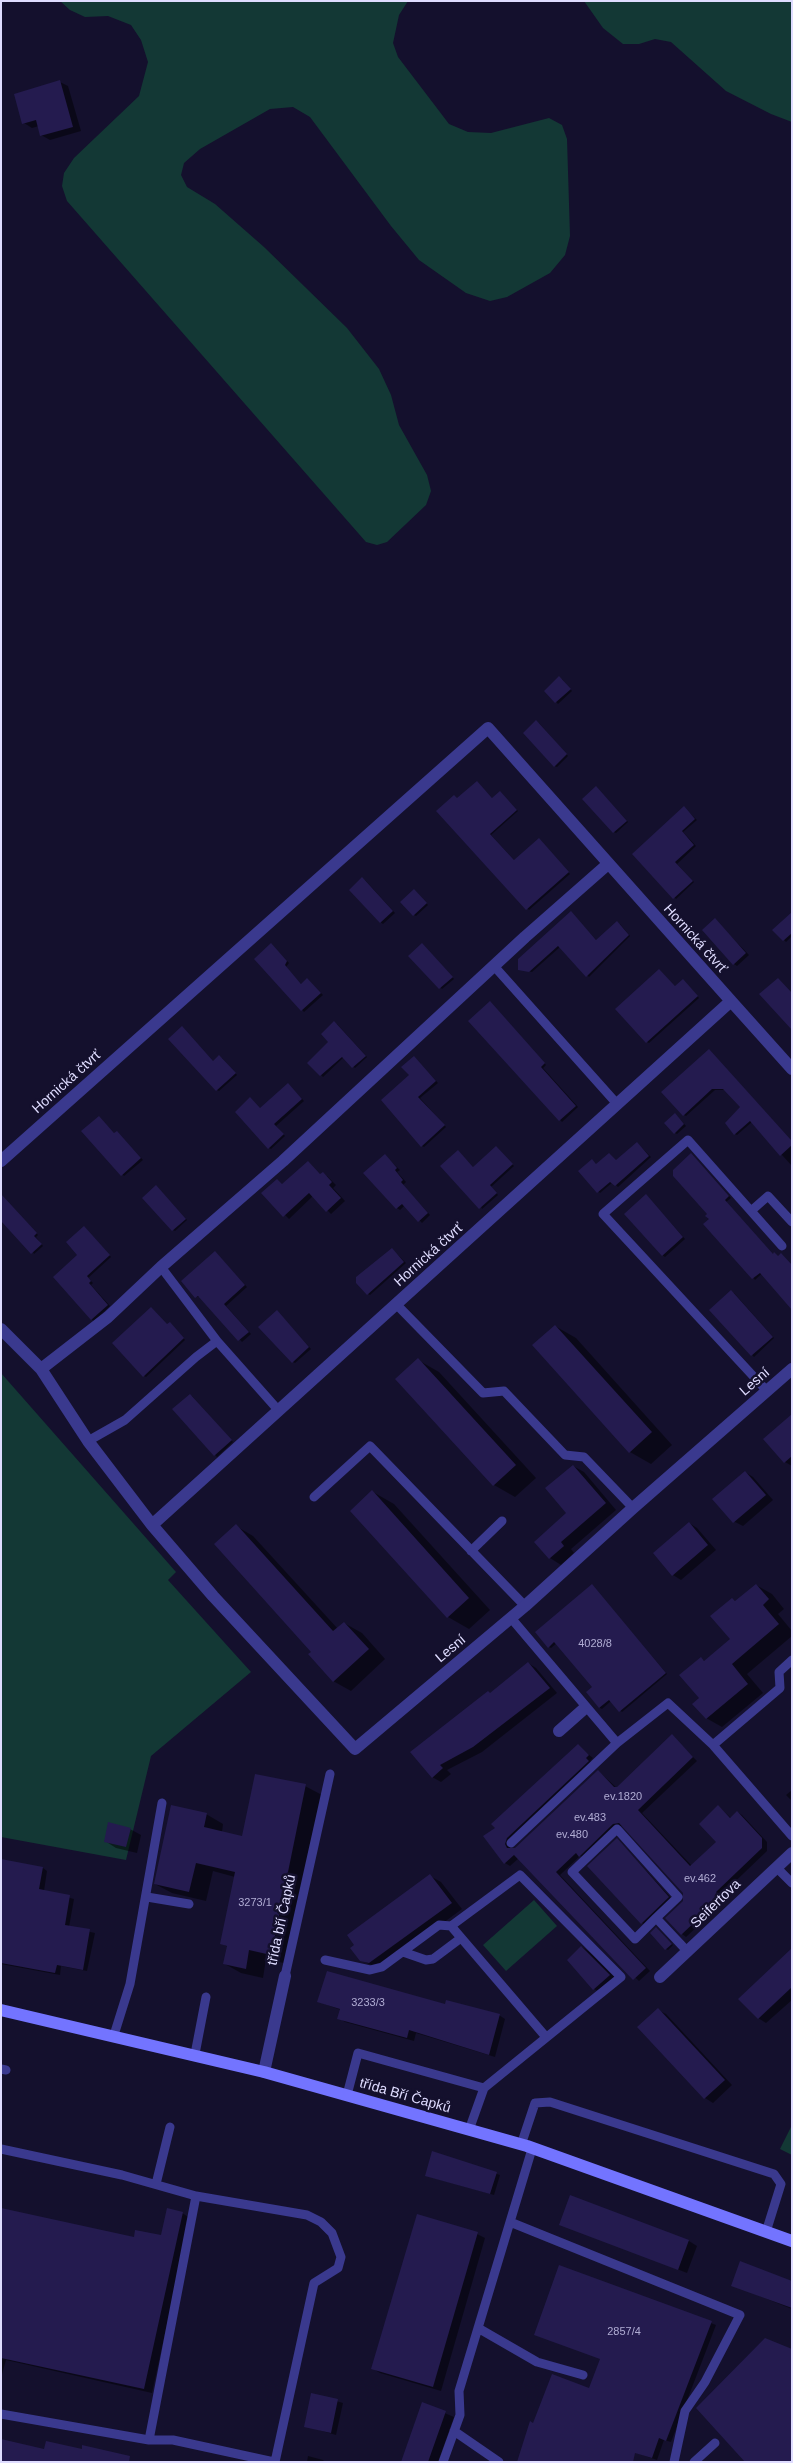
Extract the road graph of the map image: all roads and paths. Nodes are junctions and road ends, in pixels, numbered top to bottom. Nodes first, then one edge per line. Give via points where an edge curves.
1 (608, 864) junction
2 (494, 966) junction
3 (731, 1002) junction
4 (792, 1069) edge
5 (618, 1104) junction
6 (1, 1161) edge
7 (751, 1211) junction
8 (792, 1222) edge
9 (782, 1246) dead end
10 (161, 1267) junction
11 (397, 1305) junction
12 (1, 1329) edge
13 (217, 1341) junction
14 (42, 1369) junction
15 (792, 1369) edge
16 (767, 1391) junction
17 (279, 1411) junction
18 (88, 1441) junction
19 (314, 1497) dead end
20 (632, 1508) junction
21 (502, 1522) dead end
22 (152, 1525) junction
23 (470, 1551) junction
24 (525, 1606) junction
25 (511, 1618) junction
26 (792, 1660) edge
27 (585, 1708) junction
28 (559, 1731) dead end
29 (617, 1743) junction
30 (713, 1745) junction
31 (330, 1774) dead end
32 (162, 1803) dead end
33 (792, 1836) edge
34 (511, 1843) dead end
35 (792, 1853) edge
36 (777, 1868) junction
37 (792, 1883) edge
38 (147, 1897) junction
39 (189, 1904) dead end
40 (656, 1918) junction
41 (451, 1926) junction
42 (461, 1938) junction
43 (403, 1952) junction
44 (688, 1952) junction
45 (326, 1960) dead end
46 (285, 1976) joint
47 (660, 1977) dead end
48 (206, 1998) dead end
49 (1, 2010) edge
50 (114, 2035) junction
51 (546, 2037) junction
52 (195, 2054) junction
53 (264, 2072) junction
54 (484, 2088) junction
55 (347, 2094) junction
56 (170, 2127) dead end
57 (469, 2130) junction
58 (527, 2147) junction
59 (1, 2150) edge
60 (156, 2184) junction
61 (196, 2196) junction
62 (510, 2222) junction
63 (766, 2232) junction
64 (792, 2241) edge
65 (478, 2328) junction
66 (583, 2375) dead end
67 (1, 2414) edge
68 (454, 2430) junction
69 (149, 2440) junction
70 (715, 2444) dead end
71 (274, 2462) edge
72 (443, 2462) edge
73 (499, 2462) edge
74 (674, 2462) edge
75 (694, 2462) edge

1 - 2 street
1 - 3 street, Hornická čtvrť
1 - 6 street, Hornická čtvrť via 488,728
2 - 5 lane
2 - 10 street via 283,1161
3 - 4 street
3 - 5 street, Hornická čtvrť
5 - 11 street, Hornická čtvrť
7 - 8 lane via 768,1196
7 - 9 lane
7 - 16 lane via 688,1140 603,1214
10 - 13 lane
10 - 14 street via 108,1317
11 - 17 street, Hornická čtvrť
11 - 20 lane via 483,1393 504,1391 565,1455 584,1456
12 - 14 street
13 - 17 lane
13 - 18 lane via 125,1420
14 - 18 street
15 - 16 street, Lesní
16 - 20 street, Lesní
17 - 22 street, Hornická čtvrť
18 - 22 street
19 - 23 lane via 370,1446
20 - 24 street, Lesní
21 - 23 lane
22 - 25 street, Lesní via 355,1750
23 - 24 lane
24 - 25 street, Lesní
25 - 27 lane
26 - 30 lane via 778,1672 780,1688
27 - 28 street
27 - 29 lane
29 - 30 lane via 668,1703
29 - 34 lane
30 - 33 lane
31 - 46 lane, třída bří Čapků
32 - 38 lane
35 - 36 street, Seifertova
36 - 37 lane
36 - 44 street, Seifertova
38 - 39 lane
38 - 50 lane via 130,1984
40 - 40 lane via 678,1896 617,1829 572,1872 635,1939
40 - 44 lane
41 - 42 lane
41 - 43 lane via 439,1925
41 - 51 lane via 520,1875 621,1977
42 - 43 lane via 433,1959 426,1960
42 - 51 lane
43 - 45 lane via 382,1967 370,1970
44 - 47 street, Seifertova
46 - 53 street, třída bří Čapků
48 - 52 lane
49 - 50 street, třída Bří Čapků
50 - 52 street, třída Bří Čapků
51 - 54 lane
52 - 53 street, třída Bří Čapků
53 - 55 street, třída Bří Čapků
54 - 55 lane via 358,2054
54 - 57 lane
55 - 57 street, třída Bří Čapků
56 - 60 lane
57 - 58 street, třída Bří Čapků
58 - 62 lane
58 - 63 street, třída Bří Čapků
58 - 63 lane via 535,2104 550,2102 774,2174 781,2184
59 - 60 lane
60 - 61 lane
61 - 69 lane
61 - 71 lane via 308,2215 332,2233 341,2257 338,2268 314,2283
62 - 65 lane
62 - 74 lane via 740,2315 705,2382 685,2411
63 - 64 street, třída Bří Čapků
65 - 66 lane via 537,2362
65 - 68 lane via 459,2391 460,2415
67 - 69 lane
68 - 72 lane
68 - 73 lane
69 - 71 lane via 173,2440
70 - 75 lane

